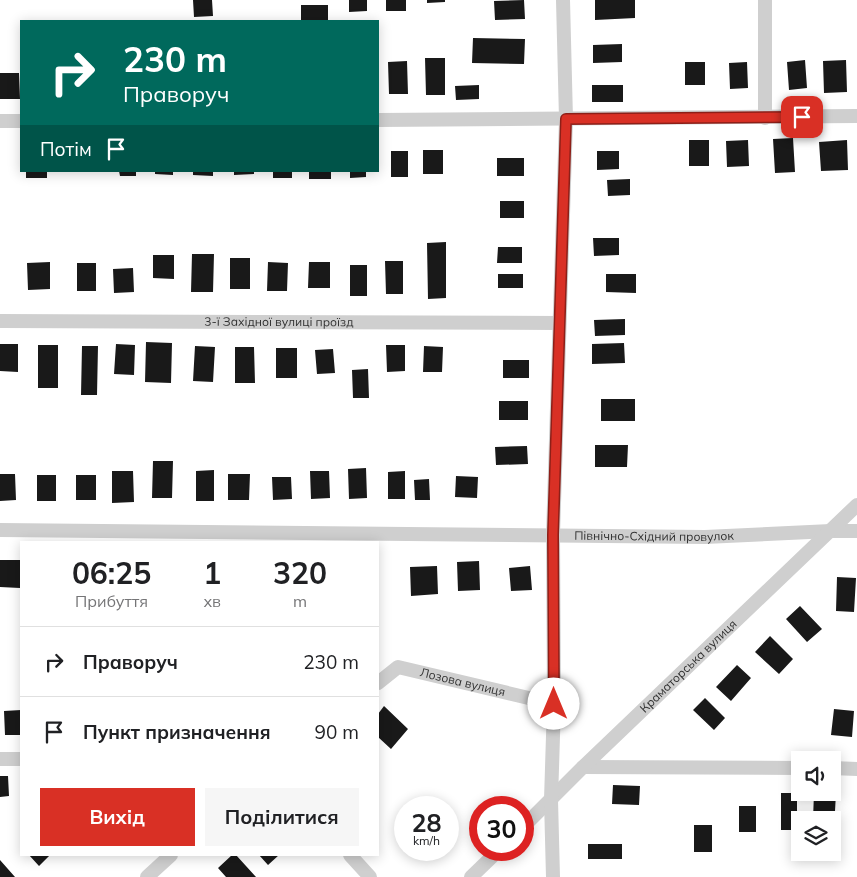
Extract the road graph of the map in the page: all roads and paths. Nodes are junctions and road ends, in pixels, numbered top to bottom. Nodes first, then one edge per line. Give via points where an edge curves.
1 (563, 0) edge
2 (765, 0) edge
3 (857, 116) edge
4 (765, 118) junction
5 (566, 119) junction
6 (379, 120) edge
7 (0, 121) edge
8 (20, 121) edge
9 (0, 322) edge
10 (559, 323) junction
11 (857, 505) edge
12 (0, 530) edge
13 (831, 531) junction
14 (857, 531) edge
15 (553, 535) junction
16 (379, 682) edge
17 (554, 704) junction
18 (0, 758) edge
19 (20, 759) edge
20 (583, 767) junction
21 (791, 768) edge
22 (841, 768) edge
23 (857, 768) edge
24 (551, 800) junction
25 (534, 816) edge
26 (170, 856) edge
27 (351, 856) edge
28 (488, 861) edge
29 (147, 877) edge
30 (370, 877) edge
31 (471, 877) edge
32 (553, 877) edge

1 - 5 street
2 - 4 street
3 - 4 street
4 - 5 street
5 - 6 street
5 - 10 street
7 - 8 street
9 - 10 street, 3-ї Західної вулиці проїзд
10 - 15 street
11 - 13 street, Краматорська вулиця
12 - 15 street, Північно-Східний провулок
13 - 14 street, Північно-Східний провулок
13 - 15 street, Північно-Східний провулок via 704,537
13 - 20 street, Краматорська вулиця
15 - 17 street
16 - 17 street, Лозова вулиця via 398,667
17 - 24 street
18 - 19 street
20 - 21 street
20 - 24 street, Краматорська вулиця
22 - 23 street
24 - 25 street, Краматорська вулиця
24 - 32 street
26 - 29 street
27 - 30 street
28 - 31 street

